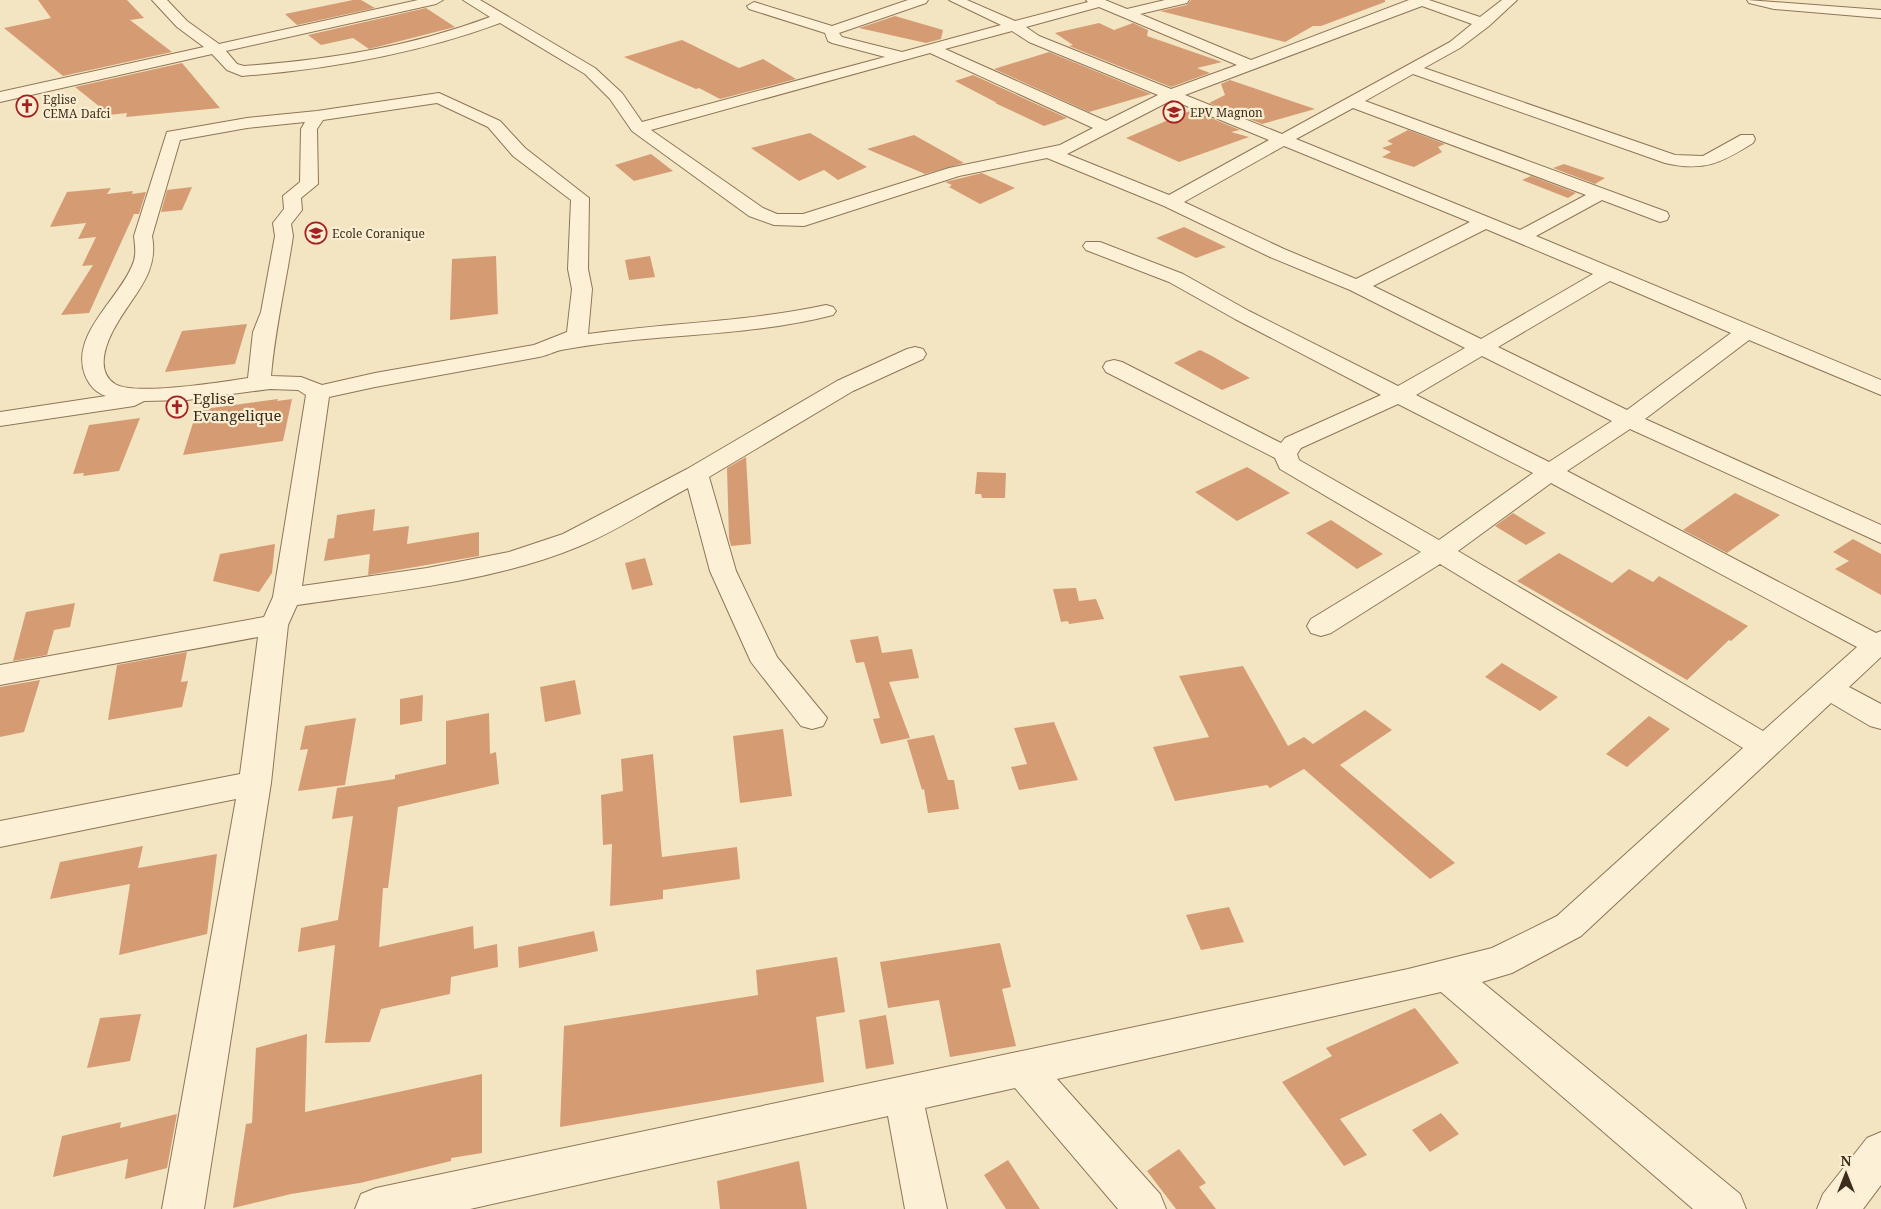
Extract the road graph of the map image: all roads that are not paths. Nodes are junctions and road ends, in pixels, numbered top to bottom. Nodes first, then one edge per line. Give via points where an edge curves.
1 (159, 0) edge
2 (436, 0) edge
3 (774, 0) edge
4 (921, 0) edge
5 (956, 0) edge
6 (1182, 0) edge
7 (1510, 0) edge
8 (1754, 0) edge
9 (476, 1) edge
10 (1096, 1) edge
11 (1419, 1) edge
12 (1128, 14) junction
13 (1881, 14) edge
14 (501, 18) junction
15 (1484, 23) junction
16 (1014, 26) junction
17 (832, 31) junction
18 (214, 48) junction
19 (933, 50) junction
20 (903, 56) junction
21 (1250, 65) junction
22 (1412, 70) junction
23 (1172, 94) junction
24 (0, 97) edge
25 (1353, 102) junction
26 (317, 116) junction
27 (638, 128) junction
28 (1107, 128) junction
29 (1282, 139) junction
30 (1747, 139) dead end
31 (1050, 153) junction
32 (1600, 194) junction
33 (1170, 202) junction
34 (1660, 216) dead end
35 (1485, 222) junction
36 (1521, 237) junction
37 (1093, 246) dead end
38 (1608, 274) junction
39 (1357, 286) junction
40 (826, 311) dead end
41 (1745, 333) junction
42 (558, 345) junction
43 (1481, 348) junction
44 (915, 354) dead end
45 (1114, 367) dead end
46 (259, 384) junction
47 (1881, 388) edge
48 (170, 393) junction
49 (318, 393) junction
50 (1399, 395) junction
51 (0, 419) edge
52 (1629, 420) junction
53 (1285, 454) junction
54 (1550, 472) junction
55 (696, 474) junction
56 (1881, 534) edge
57 (1440, 552) junction
58 (281, 611) junction
59 (1321, 626) dead end
60 (1879, 643) edge
61 (0, 675) edge
62 (1828, 688) junction
63 (812, 718) dead end
64 (1881, 718) edge
65 (1764, 746) junction
66 (255, 783) junction
67 (0, 834) edge
68 (1448, 975) junction
69 (1023, 1069) junction
70 (903, 1095) junction
71 (1881, 1152) edge
72 (183, 1209) edge
73 (376, 1209) edge
74 (926, 1209) edge
75 (1145, 1209) edge
76 (1725, 1209) edge
77 (1838, 1209) edge

1 - 18 street via 182,24
2 - 18 street
3 - 17 street via 748,4
4 - 17 street
5 - 16 street
6 - 12 street
7 - 15 street
8 - 13 street via 1783,6
9 - 14 street
10 - 12 street
10 - 16 street
11 - 15 street
11 - 21 street
12 - 21 street
14 - 18 street via 458,34 362,56 264,70 242,71 232,67
14 - 27 street via 590,71 616,96
15 - 22 street via 1455,45
16 - 19 street
16 - 23 street via 1034,39
17 - 20 street via 833,38 837,40
18 - 24 street
19 - 20 street
19 - 28 street
20 - 27 street
21 - 23 street
22 - 25 street
22 - 30 street via 1671,159 1694,164 1712,160
23 - 28 street
23 - 29 street
25 - 29 street
25 - 32 street
26 - 42 street via 439,98 494,124 519,152 580,198 578,269 582,289 577,335
26 - 46 street via 310,129 309,184 292,196 293,210 282,223 284,236 273,303 264,332
26 - 48 street via 247,122 173,136 143,236 146,253 142,268 98,339 92,356 99,382 111,391
27 - 31 street via 756,212 774,219 804,220 955,172
28 - 31 street
29 - 33 street
29 - 35 street
31 - 33 street
32 - 34 street
32 - 36 street
33 - 39 street via 1277,253
35 - 36 street
35 - 39 street
36 - 38 street
37 - 50 street via 1176,278
38 - 41 street
38 - 43 street
39 - 43 street
40 - 42 street via 790,320 642,333
41 - 47 street
41 - 52 street
42 - 49 street
43 - 50 street
43 - 52 street
44 - 55 street via 845,386
45 - 53 street
46 - 48 street
46 - 49 street via 309,386
48 - 51 street
49 - 58 street
50 - 53 street via 1293,443
50 - 54 street
52 - 54 street
52 - 56 street
53 - 57 street via 1289,464
54 - 57 street
54 - 60 street
55 - 58 street via 572,540 514,560
55 - 63 street via 723,570 766,662
57 - 59 street
57 - 65 street
58 - 61 street
58 - 66 street
60 - 62 street
62 - 64 street
62 - 65 street
65 - 68 street via 1569,926 1499,962
66 - 67 street
66 - 72 street
68 - 69 street
68 - 76 street
69 - 70 street
69 - 75 street
70 - 73 street
70 - 74 street
71 - 77 street

